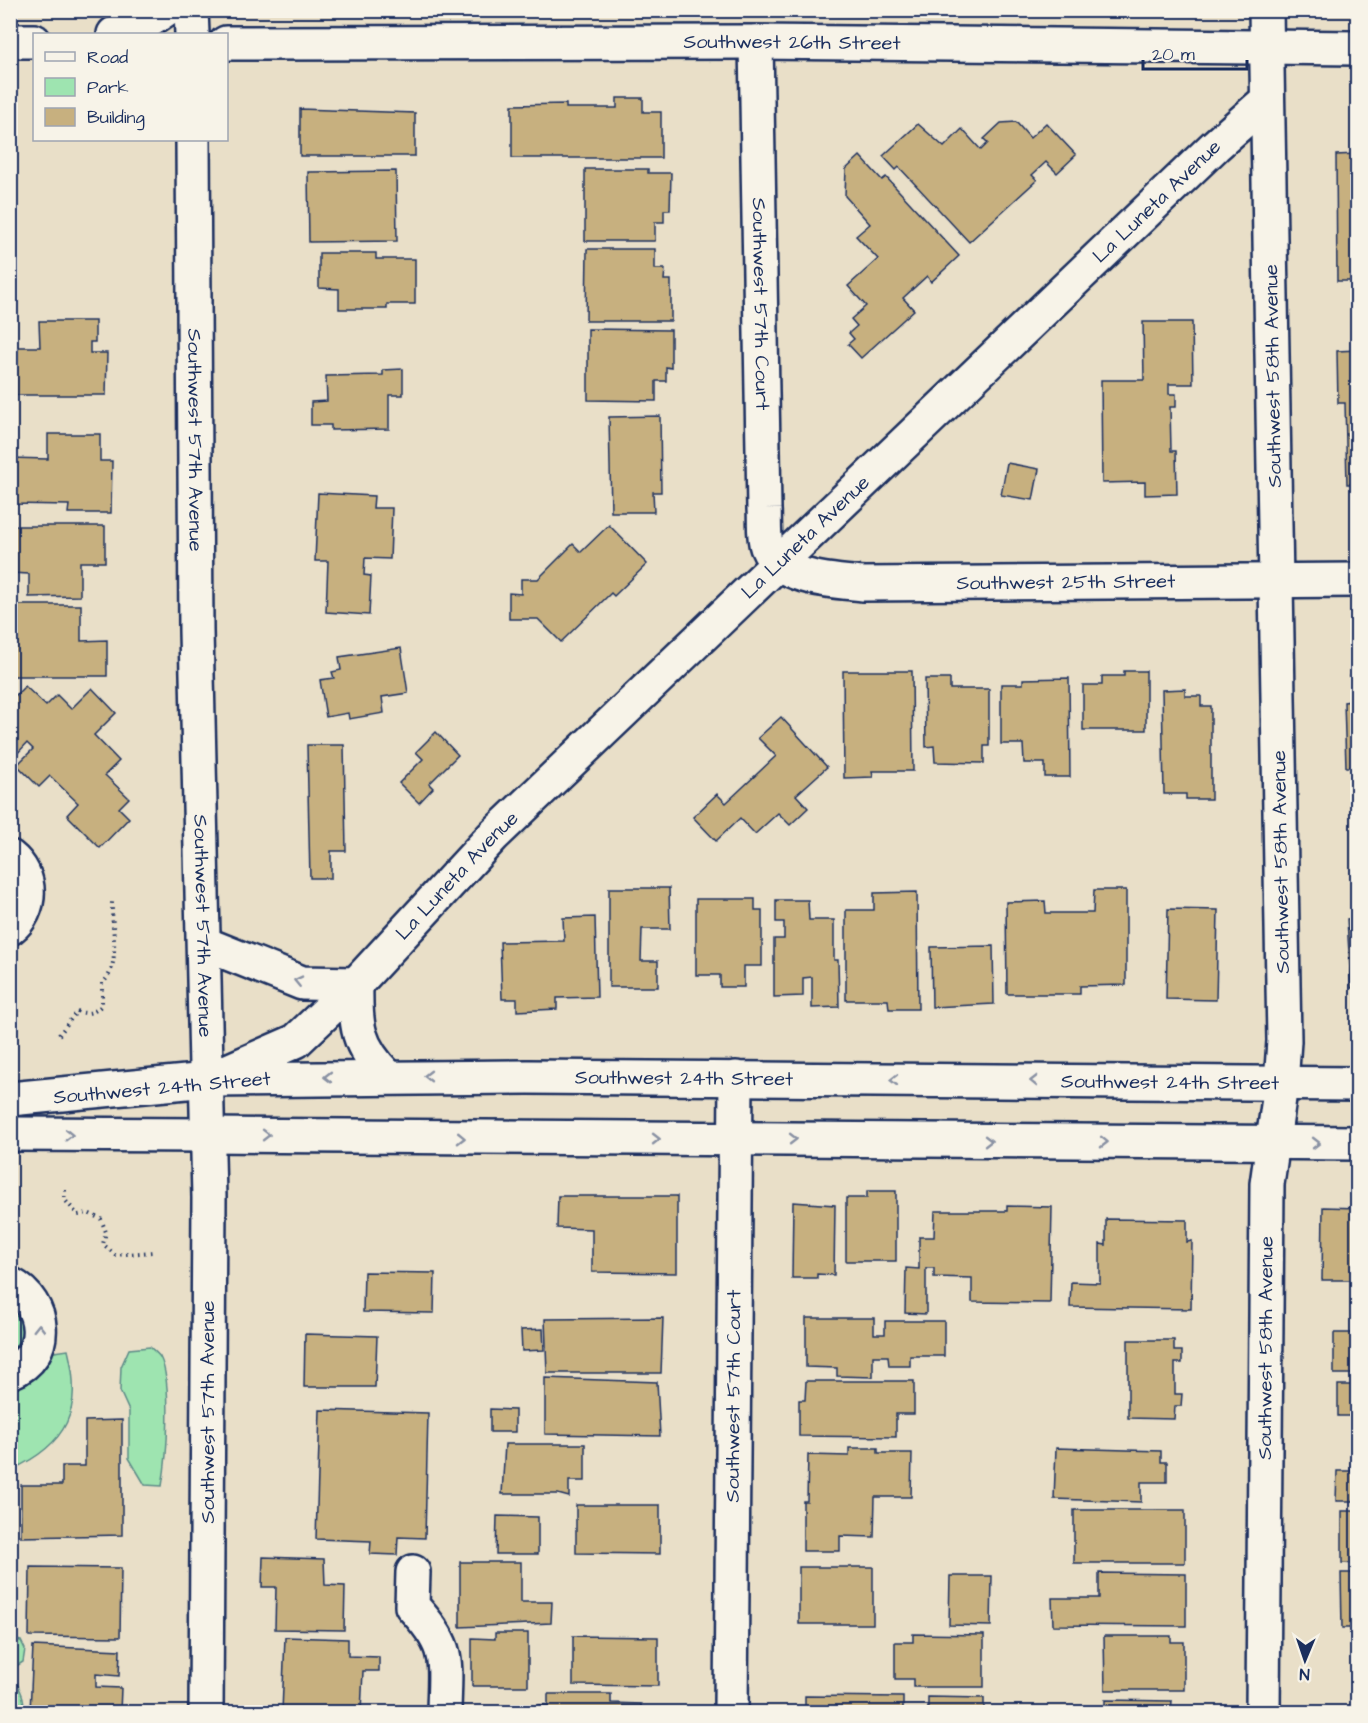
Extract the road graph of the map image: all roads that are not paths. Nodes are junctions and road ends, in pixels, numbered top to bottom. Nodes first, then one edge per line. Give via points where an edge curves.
1 (165, 10) edge
2 (191, 10) edge
3 (1266, 10) edge
4 (117, 33) edge
5 (192, 33) edge
6 (10, 41) edge
7 (33, 41) edge
8 (756, 42) junction
9 (228, 43) edge
10 (1267, 48) junction
11 (1358, 48) edge
12 (1268, 100) junction
13 (193, 141) edge
14 (779, 564) junction
15 (1276, 580) junction
16 (1358, 580) edge
17 (10, 857) edge
18 (10, 928) edge
19 (205, 944) junction
20 (356, 984) junction
21 (387, 1076) junction
22 (736, 1078) junction
23 (207, 1080) junction
24 (1281, 1084) junction
25 (1358, 1084) edge
26 (10, 1099) edge
27 (10, 1134) edge
28 (208, 1135) junction
29 (734, 1139) junction
30 (1274, 1143) junction
31 (1358, 1143) edge
32 (10, 1284) edge
33 (10, 1372) edge
34 (413, 1572) dead end
35 (206, 1713) edge
36 (444, 1713) edge
37 (731, 1713) edge
38 (1263, 1713) edge

1 - 4 street via 146,23
2 - 5 street
3 - 10 street, Southwest 58th Avenue
6 - 7 street
8 - 9 street, Southwest 26th Street
8 - 10 street, Southwest 26th Street
8 - 14 street, Southwest 57th Court via 764,509 767,547
10 - 11 street, Southwest 26th Street
10 - 12 street, Southwest 58th Avenue
12 - 14 street, La Luneta Avenue via 1215,146
12 - 15 street, Southwest 58th Avenue
13 - 19 street, Southwest 57th Avenue via 196,631
14 - 15 street, Southwest 25th Street via 798,572 863,584
14 - 20 street, La Luneta Avenue via 494,836
15 - 16 street, Southwest 25th Street
15 - 24 street, Southwest 58th Avenue via 1284,1041
17 - 18 street via 21,868 28,890 23,913
20 -> 19 street via 302,983
19 - 23 street, Southwest 57th Avenue
20 - 21 street via 359,1034 369,1057
20 - 23 street, La Luneta Avenue via 296,1041
22 -> 21 street, Southwest 24th Street
21 -> 23 street, Southwest 24th Street
24 -> 22 street, Southwest 24th Street
22 - 29 street, Southwest 57th Court
23 - 26 street, Southwest 24th Street
23 - 28 street, Southwest 57th Avenue
24 - 25 street, Southwest 24th Street
24 - 30 street, Southwest 58th Avenue
27 -> 28 street, Southwest 24th Street
28 -> 29 street, Southwest 24th Street
28 - 35 street, Southwest 57th Avenue
29 -> 30 street, Southwest 24th Street
29 - 37 street, Southwest 57th Court
30 -> 31 street, Southwest 24th Street
30 - 38 street, Southwest 58th Avenue via 1267,1184
33 -> 32 street via 27,1362 40,1334 34,1304
34 - 36 street via 412,1606 433,1628 445,1654

